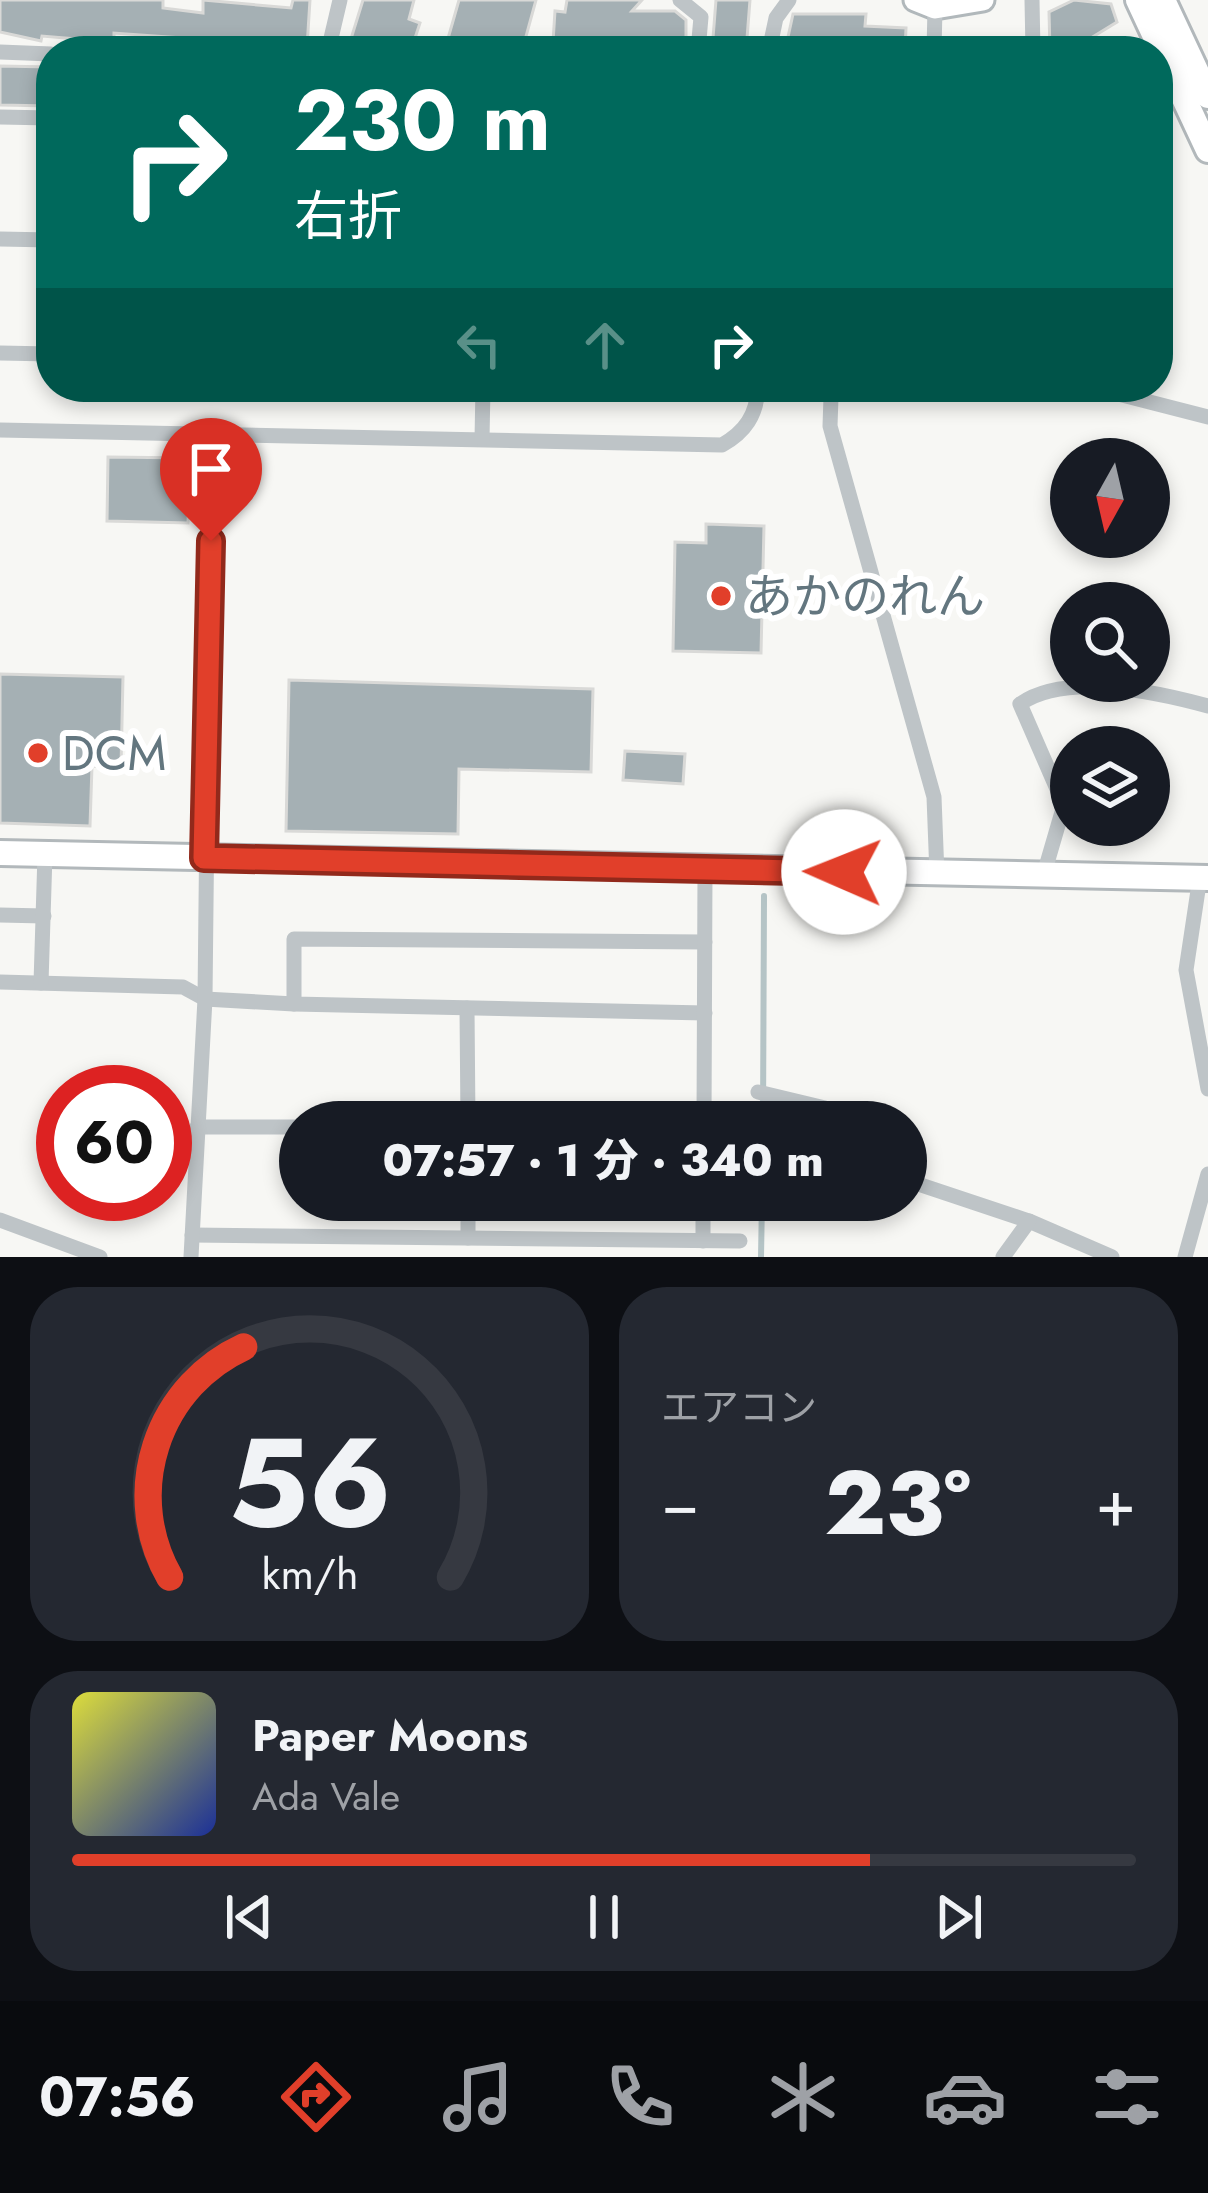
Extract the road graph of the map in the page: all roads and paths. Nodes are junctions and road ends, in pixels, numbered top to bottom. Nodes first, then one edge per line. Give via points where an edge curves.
1 (340, 0) edge
2 (680, 0) edge
3 (789, 0) edge
4 (983, 0) edge
5 (1032, 0) edge
6 (1138, 0) edge
7 (1163, 0) edge
8 (925, 4) edge
9 (332, 36) edge
10 (699, 36) edge
11 (772, 36) edge
12 (931, 36) edge
13 (1033, 36) edge
14 (1155, 36) edge
15 (0, 52) edge
16 (36, 53) edge
17 (1173, 76) edge
18 (1208, 96) edge
19 (0, 117) edge
20 (36, 118) edge
21 (1208, 151) edge
22 (0, 239) edge
23 (36, 240) edge
24 (0, 353) edge
25 (36, 354) edge
26 (483, 402) edge
27 (757, 402) edge
28 (831, 402) edge
29 (1150, 402) edge
30 (1208, 417) edge
31 (0, 430) edge
32 (211, 434) junction
33 (482, 439) junction
34 (1208, 706) edge
35 (0, 854) edge
36 (44, 854) junction
37 (204, 858) junction
38 (705, 869) junction
39 (937, 874) junction
40 (1043, 878) junction
41 (1204, 878) edge
42 (0, 915) edge
43 (44, 916) junction
44 (705, 942) junction
45 (0, 982) edge
46 (41, 982) junction
47 (205, 999) junction
48 (294, 1004) junction
49 (467, 1008) junction
50 (704, 1013) junction
51 (1208, 1088) edge
52 (758, 1092) dead end
53 (468, 1101) edge
54 (704, 1101) edge
55 (796, 1101) edge
56 (197, 1126) junction
57 (279, 1127) edge
58 (1208, 1174) edge
59 (927, 1187) edge
60 (0, 1220) edge
61 (468, 1221) edge
62 (703, 1221) edge
63 (1029, 1221) junction
64 (192, 1235) junction
65 (468, 1238) junction
66 (703, 1241) junction
67 (740, 1241) dead end
68 (72, 1251) edge
69 (100, 1257) edge
70 (191, 1257) edge
71 (1003, 1257) edge
72 (1112, 1257) edge
73 (1185, 1257) edge

1 - 9 street
2 - 10 street via 700,17
3 - 11 street
4 - 8 street
5 - 13 street
6 - 14 main road
7 - 18 main road
8 - 12 street
15 - 16 street
17 - 21 main road
19 - 20 street
22 - 23 street
24 - 25 street
26 - 33 street
27 - 33 street via 743,434 722,445
28 - 39 street via 870,584 934,797
29 - 30 street
31 - 32 street
32 - 33 street
32 - 37 street
34 - 40 street via 1084,689 1039,691 1020,704 1064,805
35 - 36 main road
36 - 37 main road
36 - 43 street
37 - 38 main road
37 - 47 street
38 - 39 main road
38 - 44 street
39 - 40 main road
40 - 41 main road
41 - 51 street via 1186,970
42 - 43 street
43 - 46 street
44 - 48 street via 294,939
44 - 50 street
45 - 46 street
46 - 47 street via 183,987
47 - 48 street
47 - 56 street
48 - 49 street
49 - 50 street
49 - 53 street
50 - 54 street
52 - 55 street
56 - 57 street
56 - 64 street
58 - 73 street
59 - 63 street
60 - 68 street
61 - 65 street
62 - 66 street
63 - 71 street
63 - 72 street
64 - 65 street
64 - 70 street
65 - 66 street
66 - 67 street
68 - 69 street

